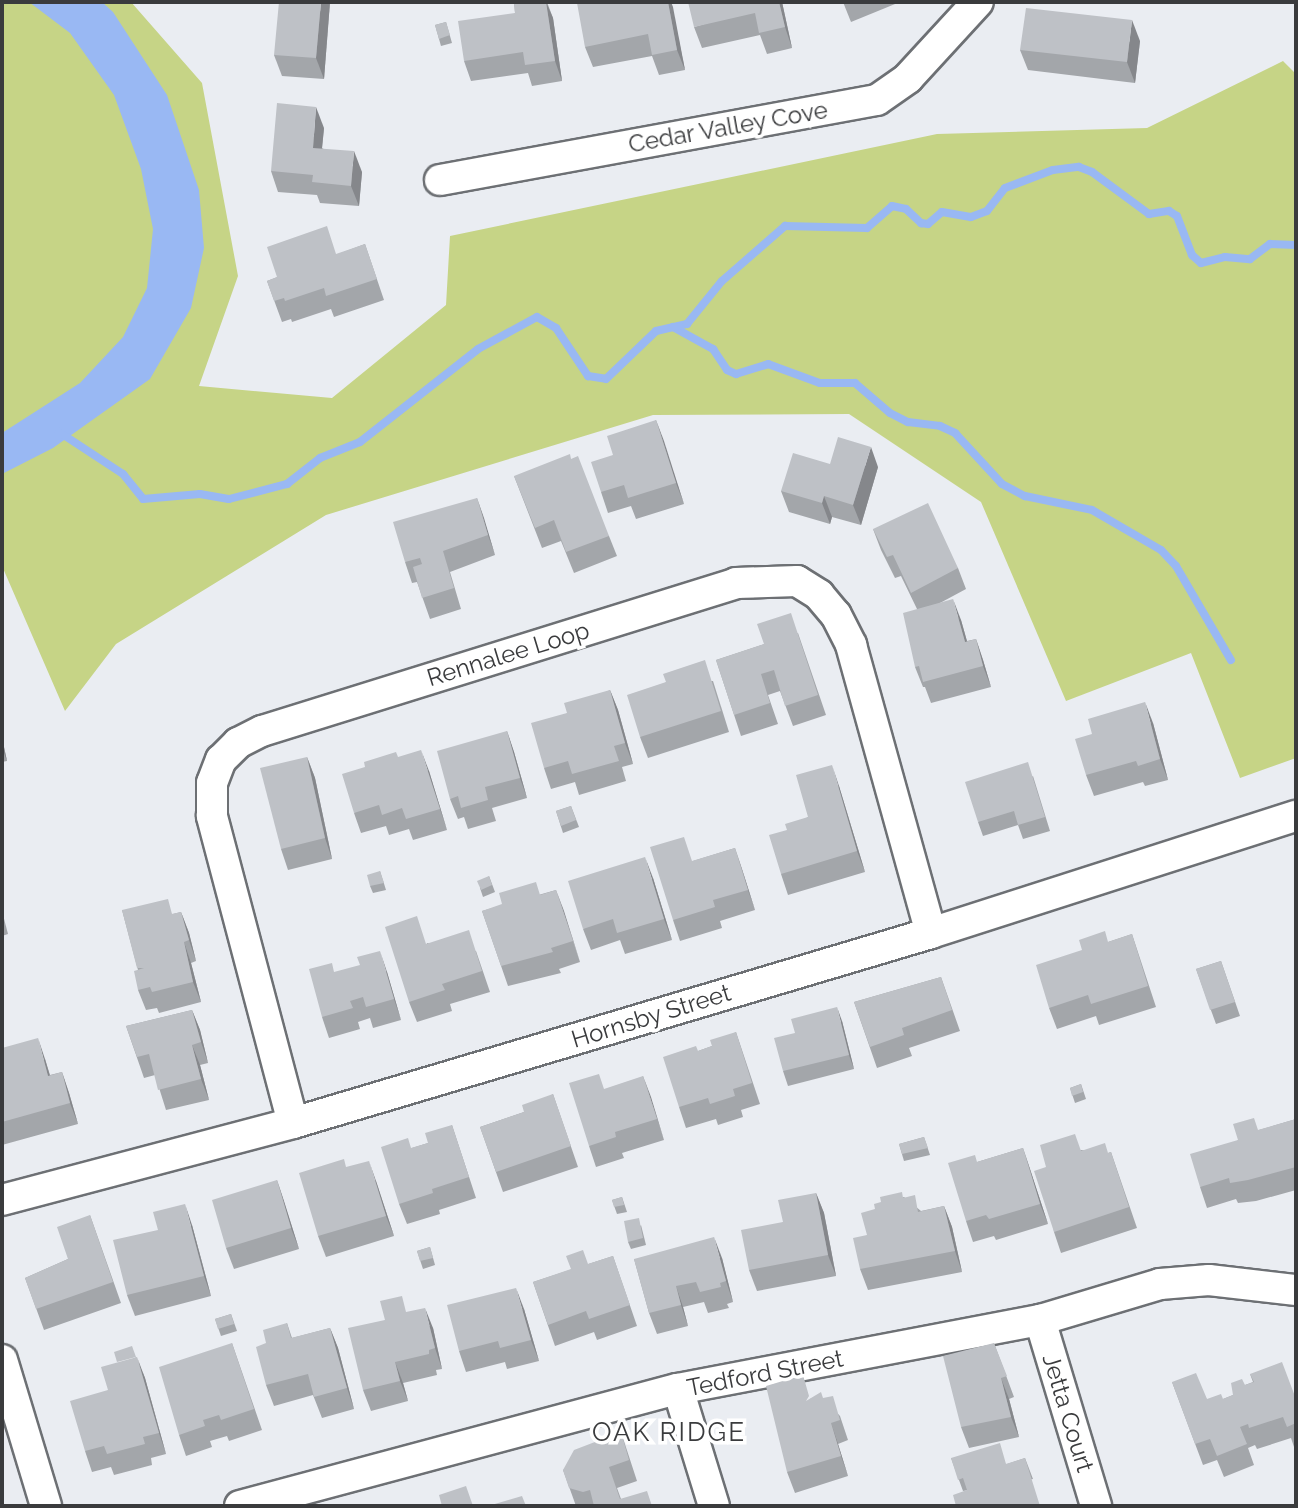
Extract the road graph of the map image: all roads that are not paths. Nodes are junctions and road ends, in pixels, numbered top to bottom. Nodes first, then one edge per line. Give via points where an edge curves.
1 (978, 2) edge
2 (440, 180) dead end
3 (1296, 816) edge
4 (931, 933) junction
5 (293, 1123) junction
6 (2, 1200) edge
7 (1296, 1290) edge
8 (1040, 1320) junction
9 (2, 1360) edge
10 (678, 1389) junction
11 (46, 1506) edge
12 (240, 1506) edge
13 (714, 1506) edge
14 (1096, 1506) edge

1 - 2 street, Cedar Valley Cove via 908,78 877,100
3 - 4 street, Hornsby Street
4 - 5 street, Hornsby Street
4 - 5 street, Rennalee Loop via 851,645 836,615 797,581 736,583 262,731 238,743 221,760 212,783 212,816
5 - 6 street, Hornsby Street
7 - 8 street, Tedford Street via 1209,1280 1160,1284
8 - 10 street, Tedford Street
8 - 14 street, Jetta Court
9 - 11 street
10 - 12 street, Tedford Street
10 - 13 street

